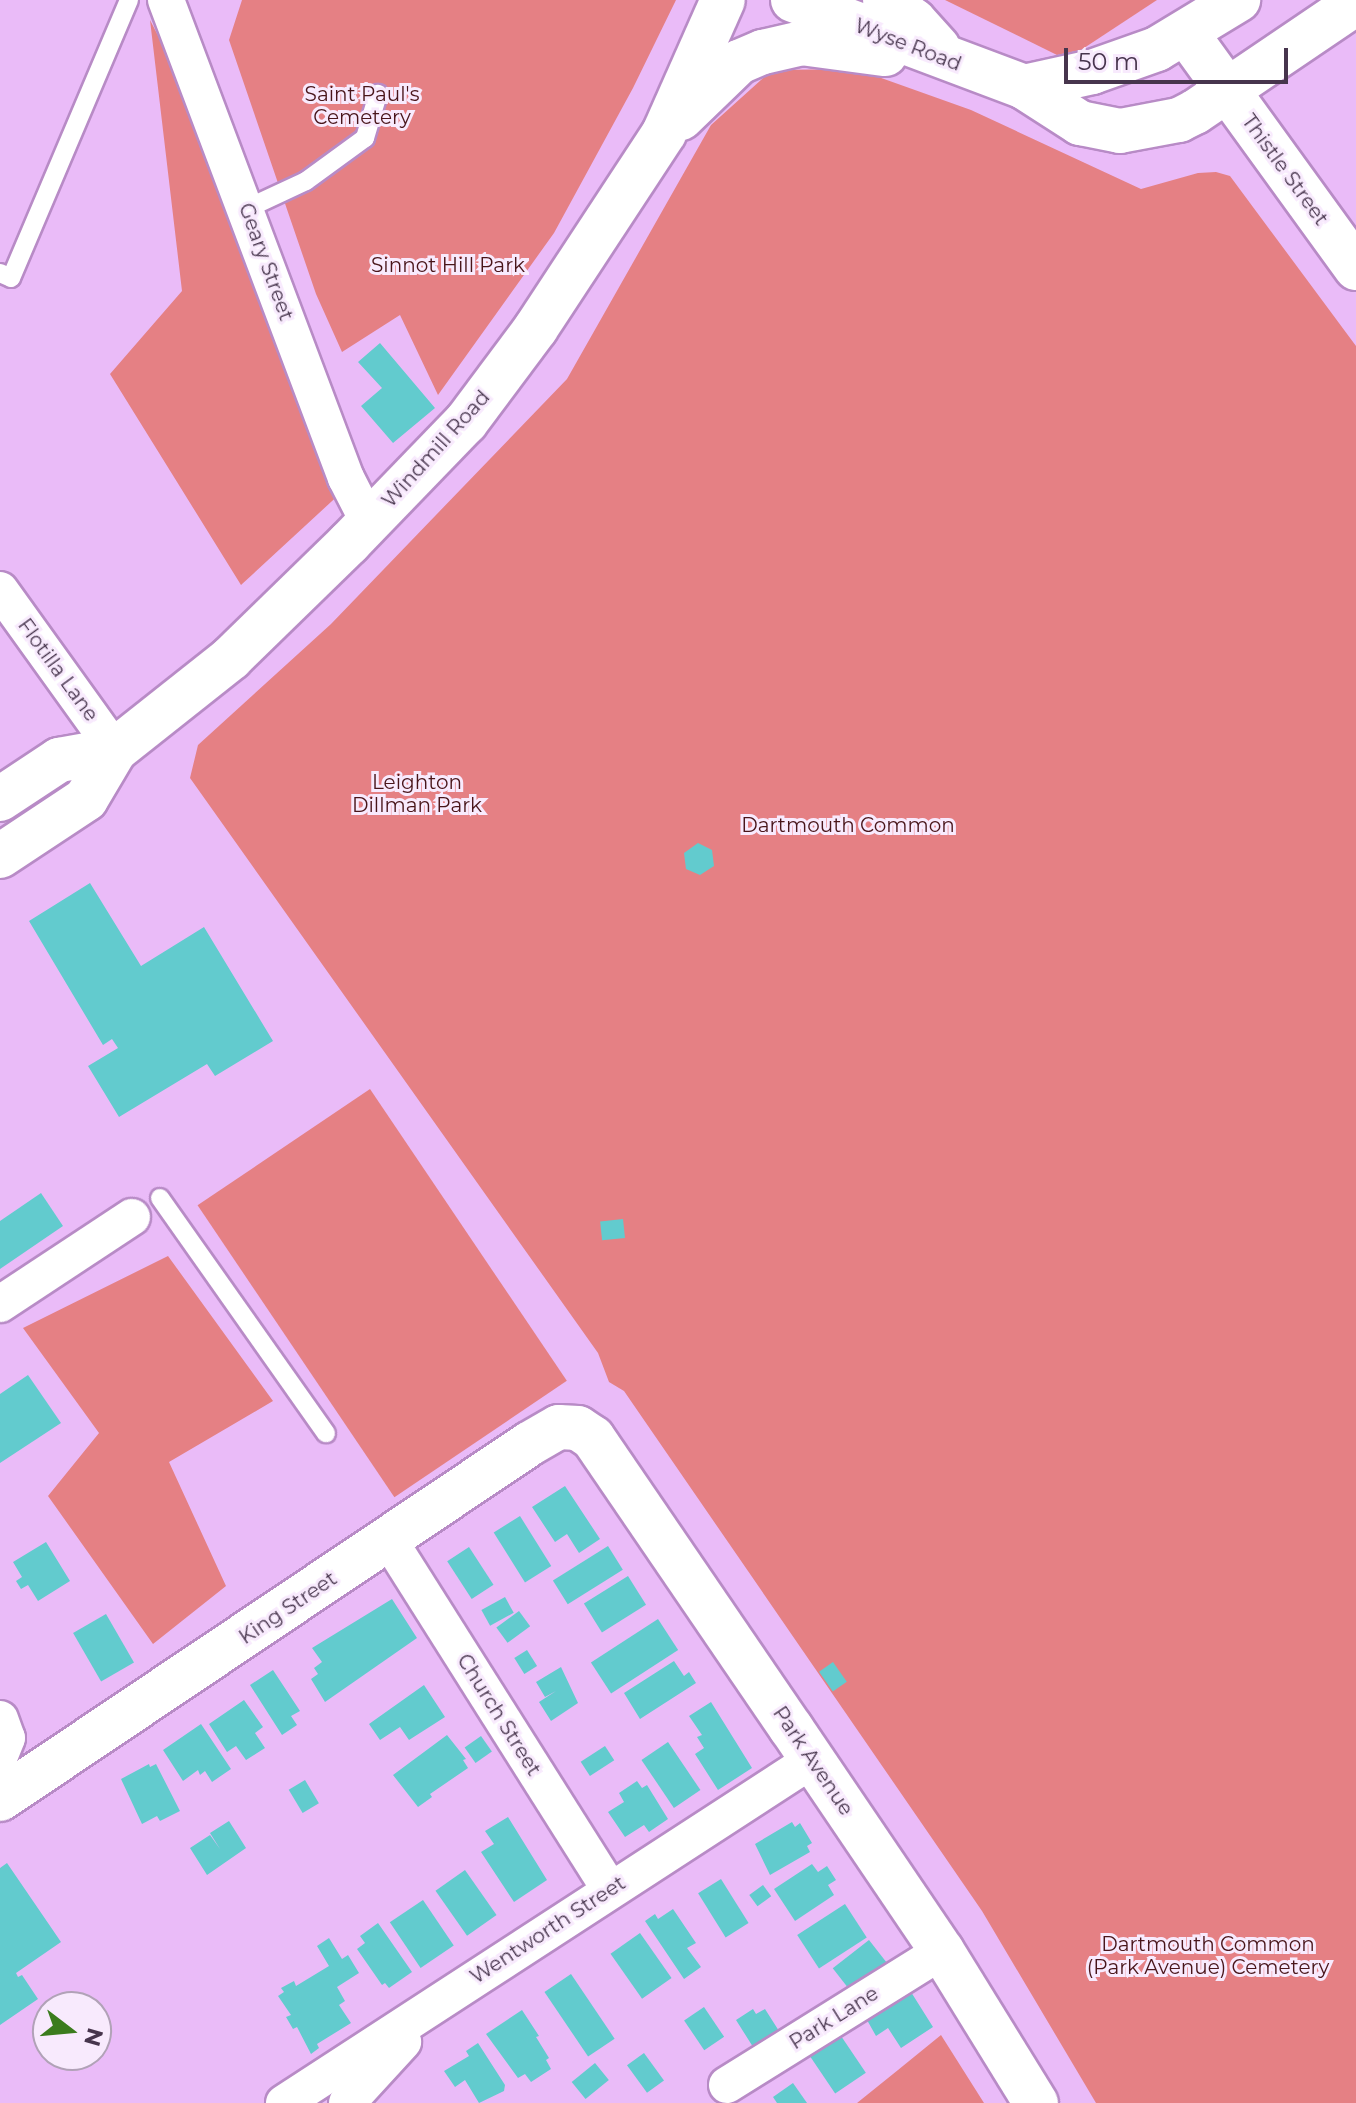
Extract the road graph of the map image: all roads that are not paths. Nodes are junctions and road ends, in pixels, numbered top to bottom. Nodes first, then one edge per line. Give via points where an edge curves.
1 (129, 0) edge
2 (166, 0) edge
3 (723, 0) edge
4 (793, 0) edge
5 (885, 0) edge
6 (1238, 0) edge
7 (1356, 3) edge
8 (1186, 33) junction
9 (951, 62) junction
10 (1024, 87) junction
11 (1227, 92) junction
12 (378, 94) dead end
13 (664, 133) junction
14 (246, 209) junction
15 (1356, 268) edge
16 (0, 273) edge
17 (369, 523) junction
18 (0, 590) edge
19 (115, 750) junction
20 (0, 799) edge
21 (0, 856) edge
22 (146, 1207) joint
23 (0, 1304) edge
24 (578, 1428) joint
25 (326, 1433) dead end
26 (389, 1540) junction
27 (0, 1719) edge
28 (0, 1755) edge
29 (812, 1760) junction
30 (0, 1799) edge
31 (610, 1889) junction
32 (942, 1951) junction
33 (431, 2007) junction
34 (727, 2085) dead end
35 (284, 2103) edge
36 (347, 2103) edge
37 (1036, 2103) edge

1 - 16 lane via 11,278
2 - 14 street, Geary Street
3 - 13 main road, Windmill Road
4 - 9 main road, Wyse Road
5 - 9 main road via 914,21
6 - 8 main road
7 - 11 main road, Wyse Road
8 - 10 main road via 1092,72
8 - 11 main road, Thistle Street
9 - 10 main road, Wyse Road
9 - 13 main road via 801,43 763,52 739,62
10 - 11 main road, Wyse Road via 1080,123 1120,131 1179,120
11 - 15 main road, Thistle Street
12 - 14 lane via 365,138 306,181
13 - 17 main road, Windmill Road via 536,328 466,422
14 - 17 street, Geary Street via 346,478
17 - 19 main road, Windmill Road via 231,658
18 - 19 street, Flotilla Lane
19 - 20 main road via 59,760
19 - 21 main road via 86,799
22 - 23 street
22 - 25 lane
24 - 26 main road, King Street via 559,1427 529,1444
24 - 29 main road, Park Avenue via 593,1438
26 - 30 main road, King Street
26 - 31 street, Church Street
27 - 28 street via 7,1738
29 - 31 street, Wentworth Street
29 - 32 main road, Park Avenue
31 - 33 street, Wentworth Street
32 - 34 street, Park Lane
32 - 37 main road, Park Avenue
33 - 35 street, Wentworth Street
33 - 36 street

